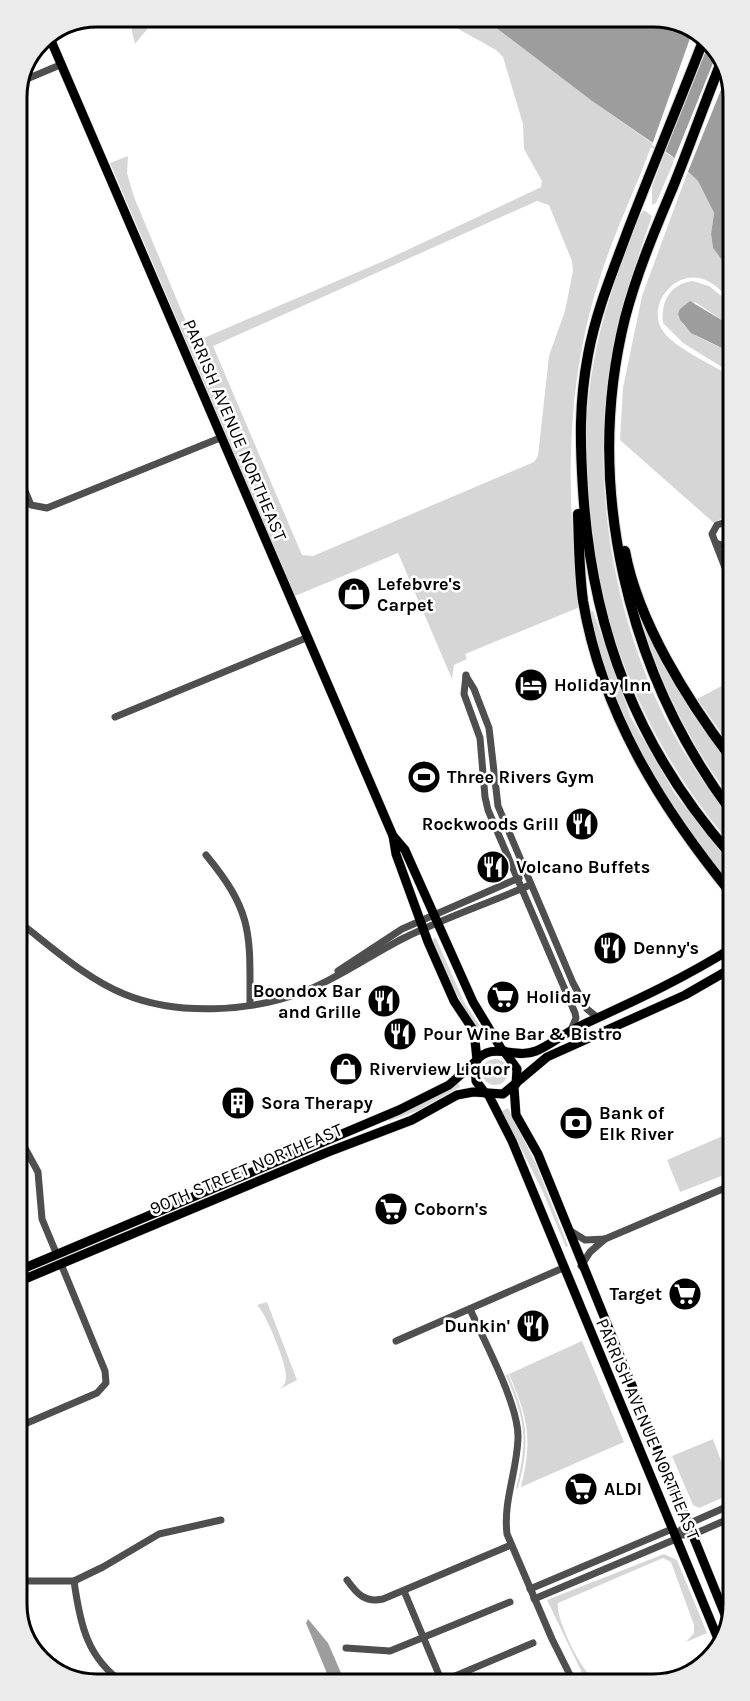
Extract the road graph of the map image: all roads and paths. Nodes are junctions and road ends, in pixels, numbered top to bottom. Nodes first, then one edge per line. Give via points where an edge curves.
1 (697, 42) edge
2 (52, 43) edge
3 (701, 46) edge
4 (60, 65) junction
5 (718, 70) edge
6 (30, 78) edge
7 (687, 84) junction
8 (220, 438) junction
9 (610, 448) junction
10 (581, 470) junction
11 (27, 496) edge
12 (723, 523) edge
13 (716, 543) junction
14 (723, 546) edge
15 (723, 562) edge
16 (306, 638) junction
17 (115, 717) dead end
18 (723, 746) edge
19 (723, 799) edge
20 (393, 836) junction
21 (723, 845) edge
22 (206, 855) dead end
23 (716, 871) junction
24 (526, 875) junction
25 (723, 878) edge
26 (516, 879) junction
27 (723, 881) edge
28 (530, 885) junction
29 (521, 889) junction
30 (436, 914) junction
31 (440, 924) junction
32 (423, 925) junction
33 (27, 928) edge
34 (723, 951) edge
35 (723, 973) edge
36 (250, 1004) junction
37 (598, 1018) junction
38 (571, 1030) junction
39 (503, 1050) junction
40 (476, 1061) junction
41 (515, 1086) junction
42 (486, 1093) junction
43 (27, 1152) edge
44 (723, 1189) edge
45 (566, 1227) junction
46 (605, 1239) junction
47 (59, 1259) junction
48 (27, 1268) edge
49 (564, 1268) junction
50 (583, 1271) junction
51 (27, 1277) edge
52 (470, 1309) junction
53 (396, 1341) dead end
54 (27, 1423) edge
55 (723, 1508) edge
56 (221, 1520) dead end
57 (723, 1520) edge
58 (688, 1524) junction
59 (674, 1534) junction
60 (692, 1534) junction
61 (511, 1545) junction
62 (347, 1580) dead end
63 (27, 1581) edge
64 (74, 1581) junction
65 (530, 1589) junction
66 (404, 1591) junction
67 (534, 1599) junction
68 (510, 1602) dead end
69 (723, 1609) edge
70 (716, 1635) edge
71 (423, 1638) junction
72 (533, 1643) dead end
73 (346, 1648) dead end
74 (113, 1674) edge
75 (438, 1674) edge
76 (460, 1674) edge
77 (570, 1674) edge

1 - 7 highway
2 - 4 main road, PARRISH AVENUE NORTHEAST
3 - 7 highway
4 - 6 street
4 - 8 main road, PARRISH AVENUE NORTHEAST
5 - 9 highway via 649,242 625,319 616,359
7 - 10 highway via 609,279 588,354 580,419
8 - 11 street via 47,508 34,507
8 - 16 main road, PARRISH AVENUE NORTHEAST
9 - 18 highway via 626,556 637,593 687,694
9 - 19 highway via 617,541 638,632 688,749
10 - 21 highway via 594,590 623,682 664,763
10 - 23 highway via 577,492 580,572 588,626 602,675 625,735 652,783
12 - 13 street via 714,527
13 - 14 street
13 - 15 street
16 - 17 street
16 - 20 main road, PARRISH AVENUE NORTHEAST
20 - 30 main road, PARRISH AVENUE NORTHEAST via 405,850
20 - 32 main road, PARRISH AVENUE NORTHEAST
22 - 36 street via 236,896 246,920
23 - 25 highway
23 - 27 highway
24 - 26 street
24 - 26 street via 498,806 489,728 466,675 464,694 480,738 484,797
24 - 28 street
26 - 29 street
26 - 30 street
28 - 29 street
28 - 37 street via 586,1010
29 - 31 street
29 - 38 street via 575,1013
30 - 31 main road, PARRISH AVENUE NORTHEAST
30 - 32 street
31 - 32 street
31 - 39 main road, PARRISH AVENUE NORTHEAST via 473,1002
32 - 36 street via 386,938 324,982 280,999
32 - 40 main road, PARRISH AVENUE NORTHEAST via 454,1001 474,1031
33 - 36 street via 106,986 138,999 182,1007
34 - 37 main road via 655,992
35 - 41 main road via 685,995 547,1058
37 - 38 main road
38 - 39 main road via 535,1052 514,1054
39 - 40 main road via 488,1052
39 - 41 main road via 517,1069
40 - 42 main road via 476,1081
40 - 47 main road, 90TH STREET NORTHEAST via 448,1085 399,1110
41 - 42 main road via 503,1094
41 - 45 main road, PARRISH AVENUE NORTHEAST via 516,1115 538,1154
42 - 47 main road, 90TH STREET NORTHEAST via 457,1095 412,1120
42 - 49 main road, PARRISH AVENUE NORTHEAST via 505,1124
43 - 47 street via 38,1172 42,1219
44 - 46 street
45 - 46 street via 585,1240
45 - 50 main road, PARRISH AVENUE NORTHEAST
46 - 50 street via 590,1252
47 - 48 main road, 90TH STREET NORTHEAST
47 - 51 main road, 90TH STREET NORTHEAST
47 - 54 street via 105,1371 106,1383 97,1392
49 - 50 main road
49 - 52 street
49 - 59 main road, PARRISH AVENUE NORTHEAST
50 - 58 main road, PARRISH AVENUE NORTHEAST
52 - 53 street
52 - 61 street via 516,1419 516,1455 505,1516
55 - 58 street
56 - 64 street via 159,1534
57 - 60 street
58 - 59 street
58 - 60 main road, PARRISH AVENUE NORTHEAST
59 - 60 street
59 - 65 street
59 - 67 street
59 - 70 main road, PARRISH AVENUE NORTHEAST
60 - 69 main road, PARRISH AVENUE NORTHEAST
61 - 65 street
61 - 66 street
62 - 66 street via 360,1597 371,1600
63 - 64 street
64 - 74 street via 86,1641 99,1663
65 - 67 street
66 - 71 street
67 - 77 street
68 - 71 street
71 - 73 street via 382,1652
71 - 75 street
72 - 76 street

